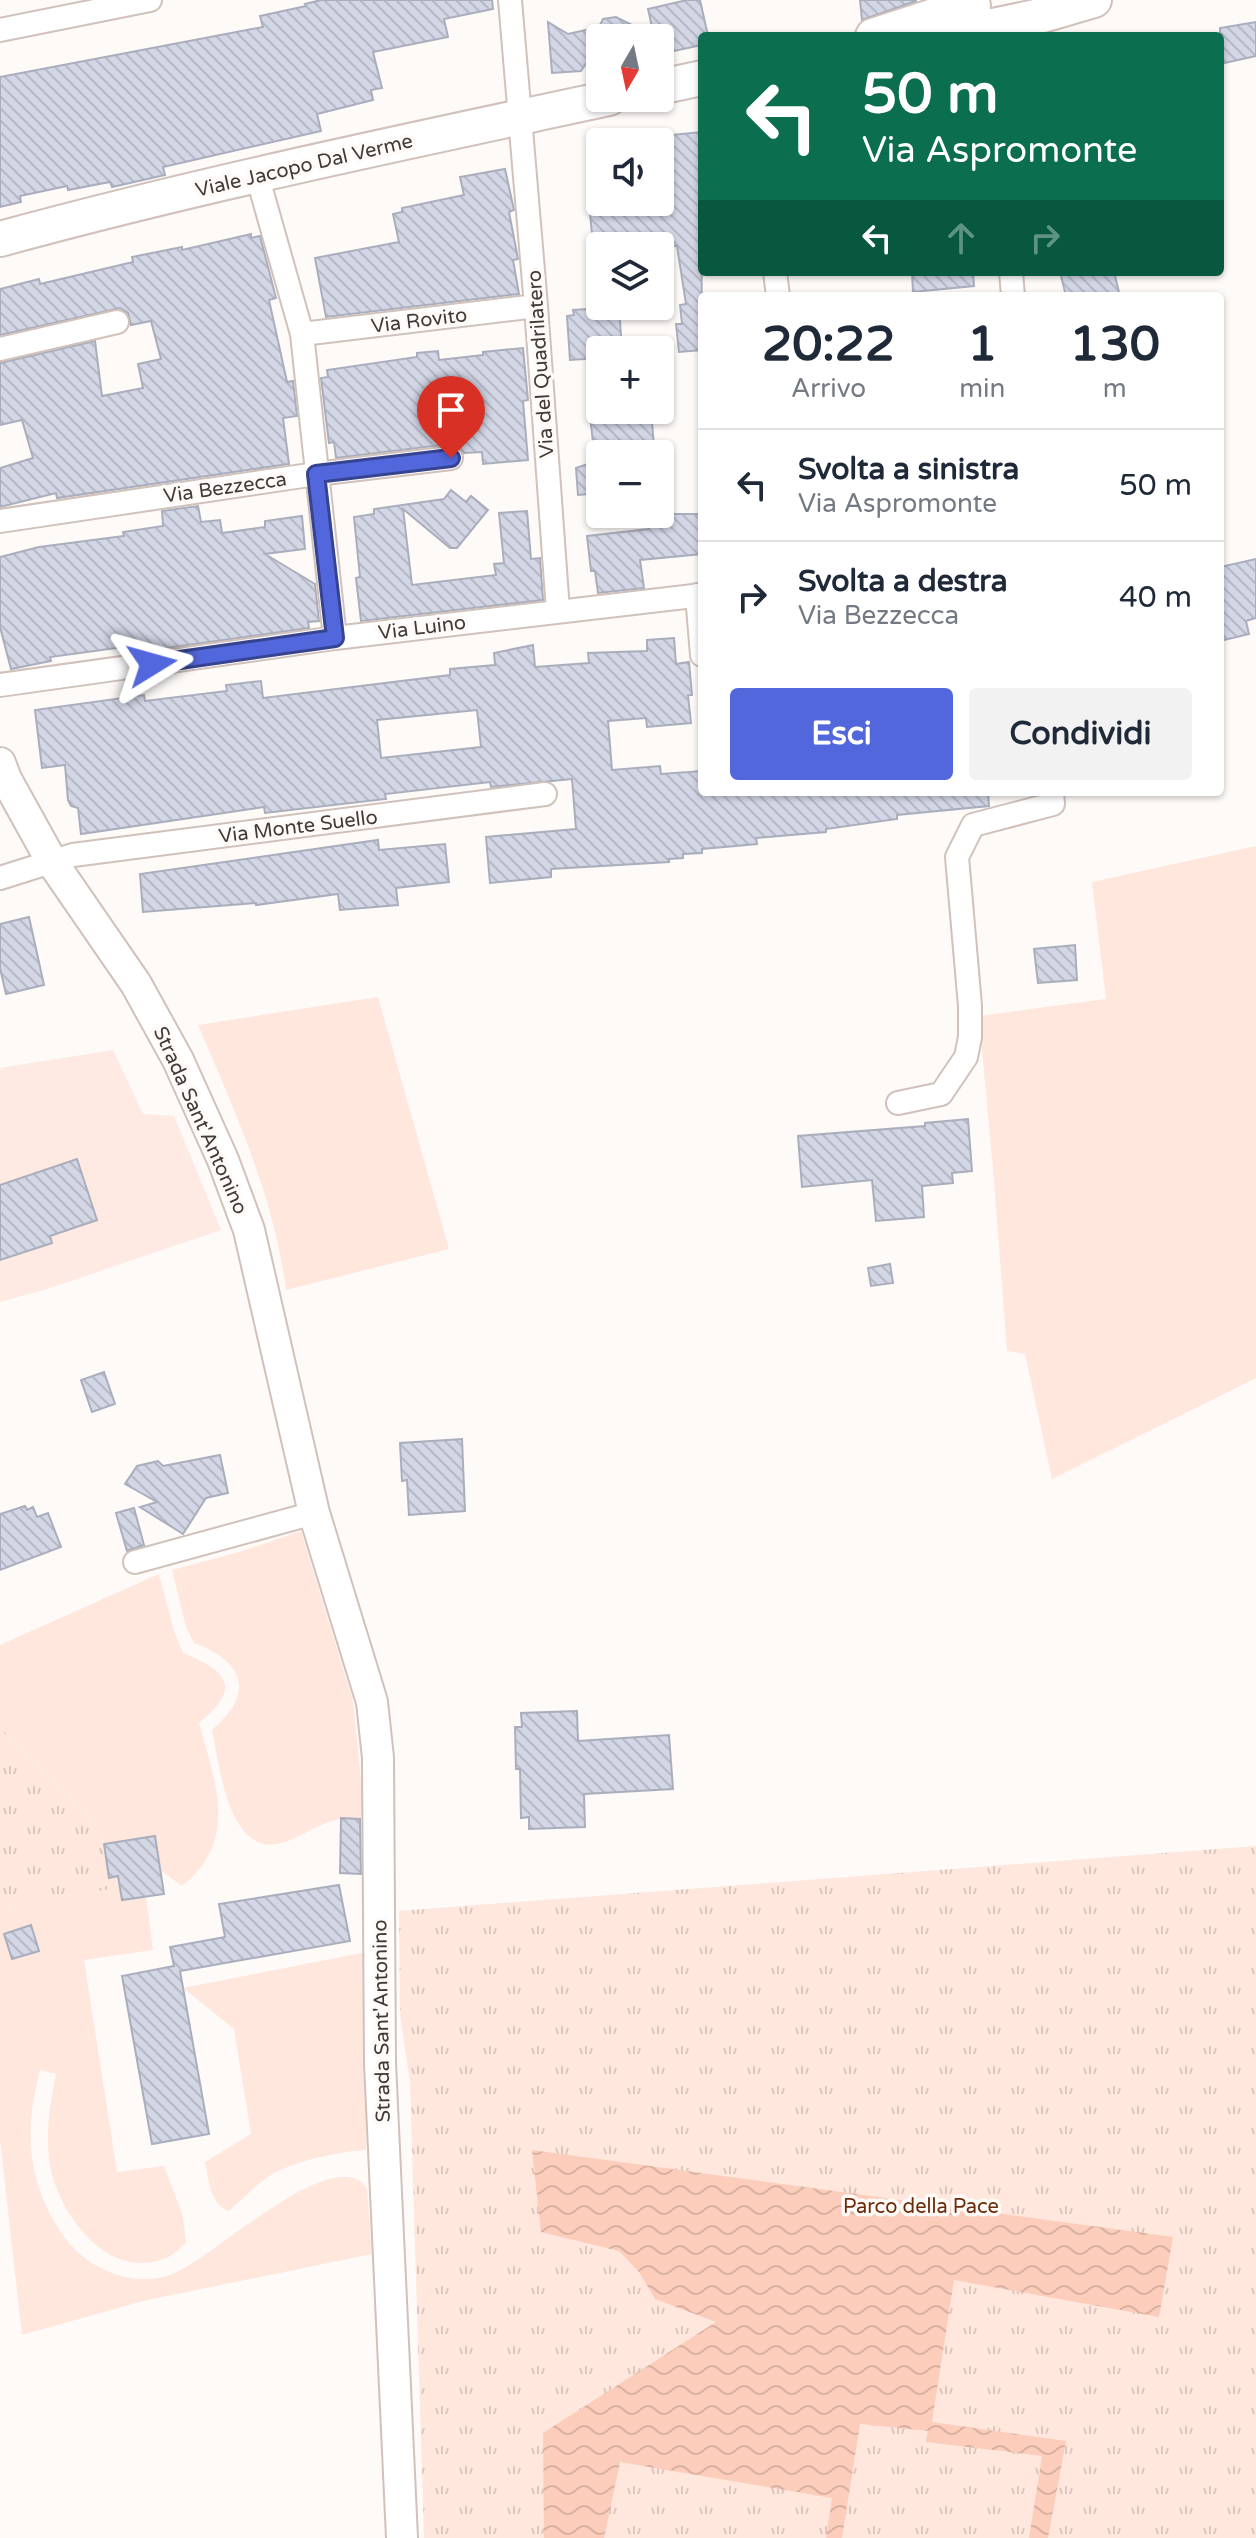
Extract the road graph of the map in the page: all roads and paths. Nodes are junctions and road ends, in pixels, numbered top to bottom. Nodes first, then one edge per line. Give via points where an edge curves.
1 (150, 0) edge
2 (510, 0) edge
3 (1094, 0) edge
4 (988, 13) edge
5 (1038, 27) edge
6 (0, 30) edge
7 (885, 32) edge
8 (952, 32) edge
9 (698, 79) edge
10 (674, 84) edge
11 (586, 103) edge
12 (519, 118) junction
13 (257, 175) junction
14 (0, 239) edge
15 (536, 306) junction
16 (117, 322) dead end
17 (302, 334) junction
18 (0, 349) edge
19 (451, 458) dead end
20 (316, 474) junction
21 (0, 521) edge
22 (698, 595) edge
23 (558, 611) junction
24 (335, 638) junction
25 (0, 685) edge
26 (0, 763) edge
27 (545, 794) dead end
28 (1052, 796) edge
29 (52, 862) junction
30 (0, 878) edge
31 (898, 1103) dead end
32 (314, 1513) junction
33 (135, 1562) dead end
34 (402, 2538) edge

1 - 6 street
2 - 12 street, Via del Quadrilatero
3 - 5 main road
4 - 5 main road
4 - 7 main road via 940,14
4 - 8 main road
9 - 10 main road
11 - 12 main road, Viale Jacopo Dal Verme
12 - 13 main road, Viale Jacopo Dal Verme
12 - 15 street, Via del Quadrilatero
13 - 14 main road, Viale Jacopo Dal Verme
13 - 17 street
15 - 17 street, Via Rovito
15 - 23 street, Via del Quadrilatero
16 - 18 street
17 - 20 street
19 - 20 street, Via Bezzecca
20 - 21 street, Via Bezzecca
20 - 24 street
22 - 23 street, Via Luino
23 - 24 street, Via Luino
24 - 25 street, Via Luino
26 - 29 main road, Strada Sant'Antonino
27 - 29 street, Via Monte Suello via 73,855
28 - 31 street via 1053,804 973,825 957,857 970,1006 966,1057 941,1094
29 - 30 street, Via Monte Suello
29 - 32 main road, Strada Sant'Antonino via 136,984 223,1160 249,1230
32 - 33 street
32 - 34 main road, Strada Sant'Antonino via 372,1702 378,1758 381,2077

